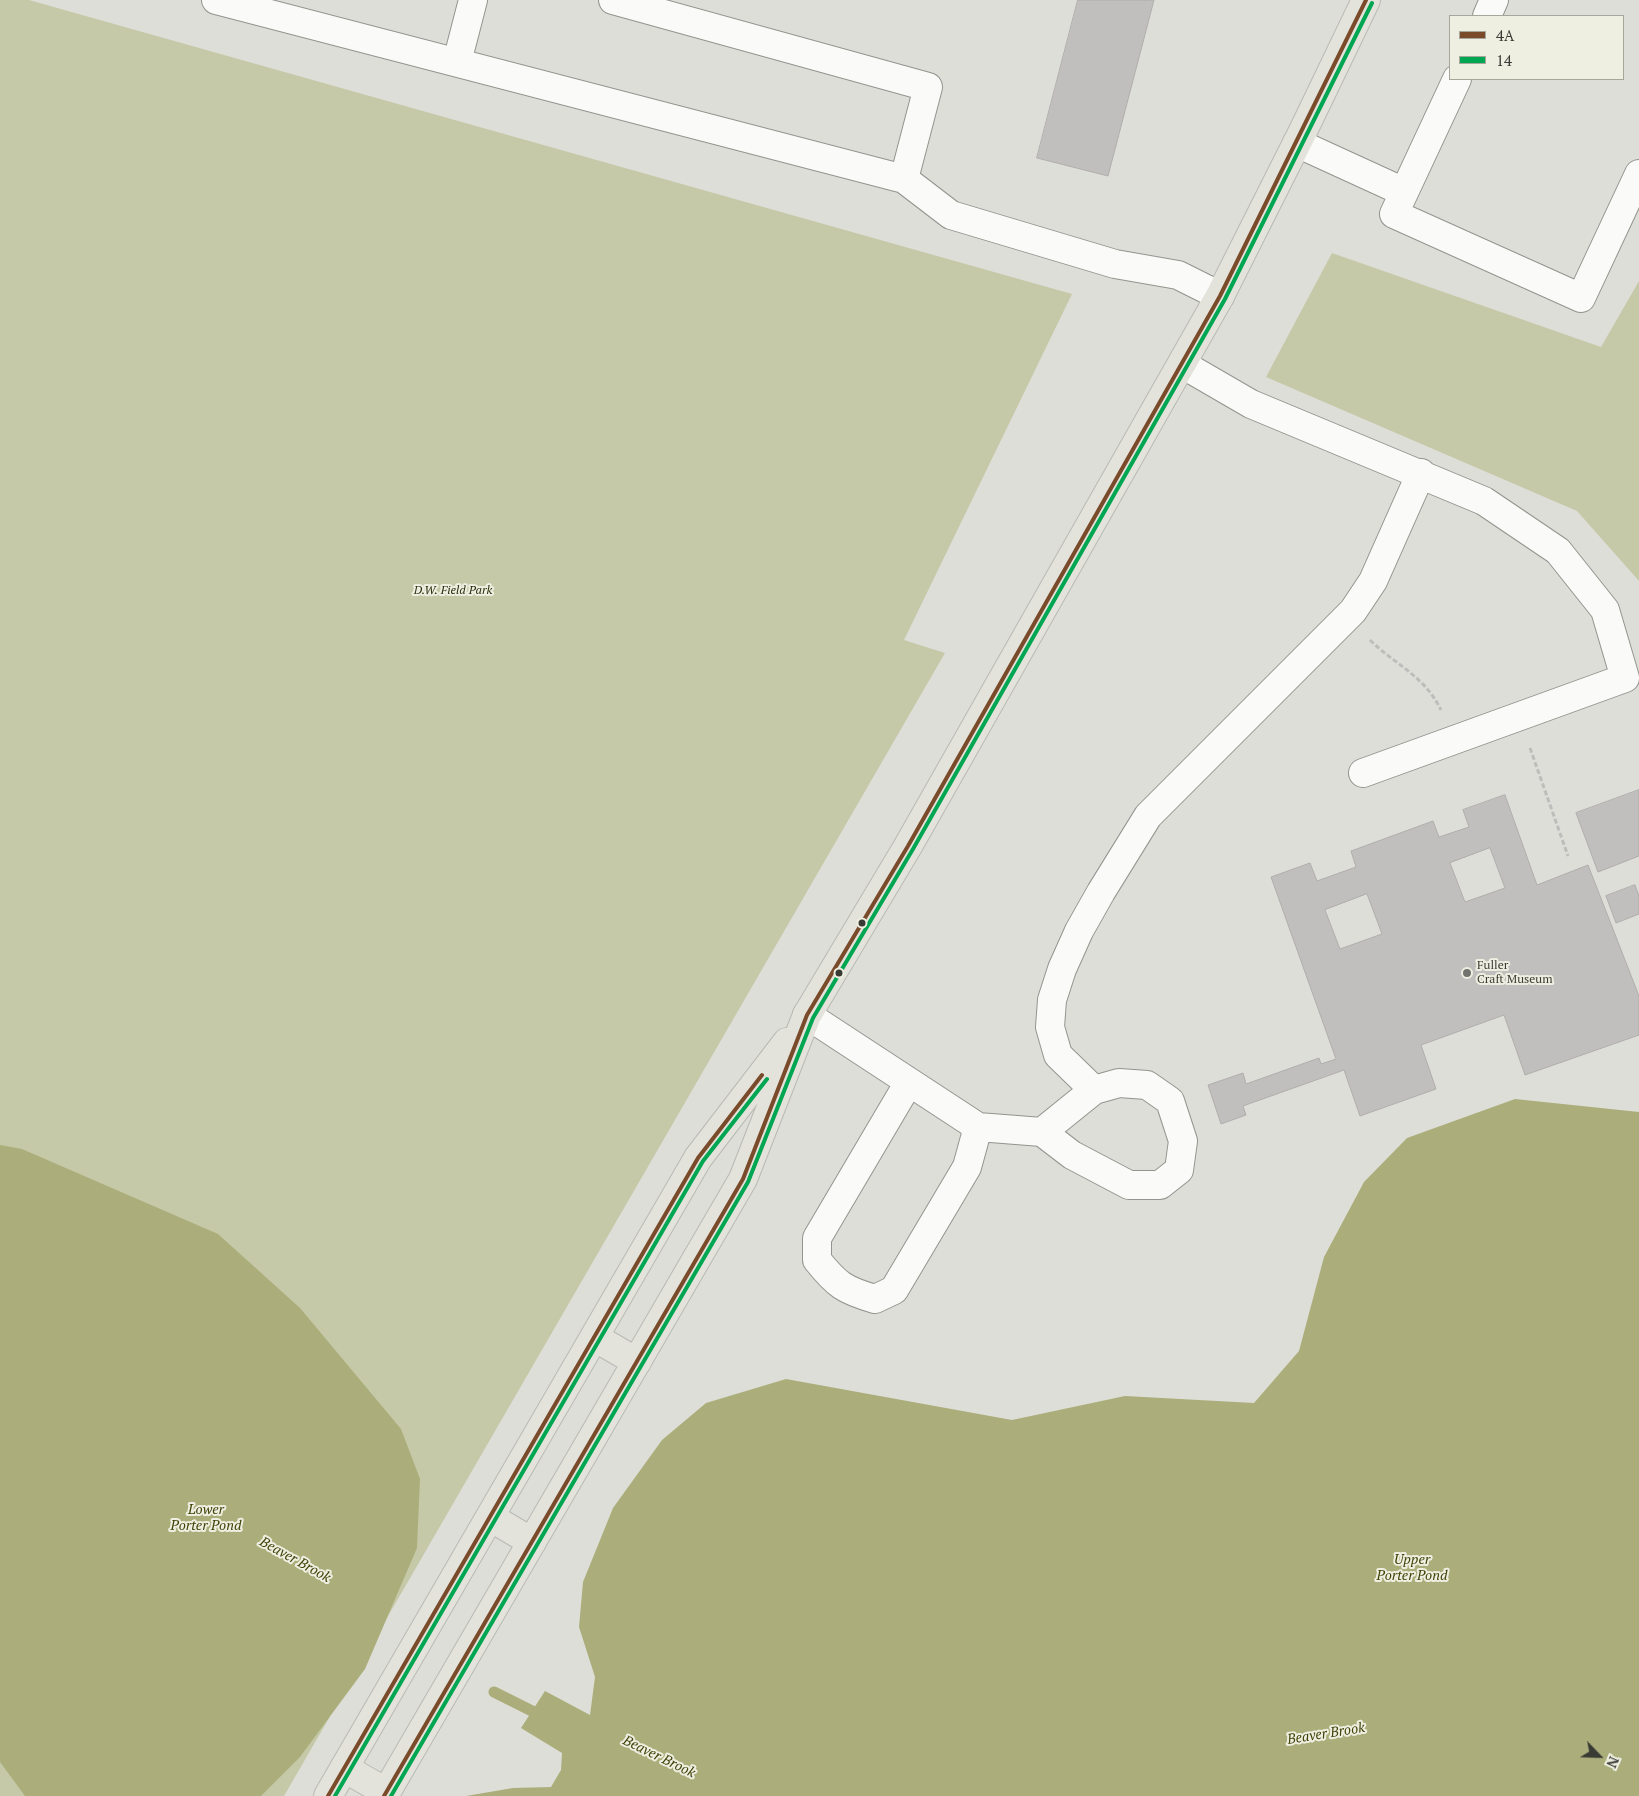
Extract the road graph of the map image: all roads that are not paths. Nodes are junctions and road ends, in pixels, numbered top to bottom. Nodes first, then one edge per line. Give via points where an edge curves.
1 (216, 0) edge
2 (473, 0) edge
3 (614, 0) edge
4 (1366, 0) edge
5 (1494, 0) edge
6 (1487, 15) edge
7 (457, 62) junction
8 (1458, 80) edge
9 (1297, 143) junction
10 (1639, 174) edge
11 (904, 179) junction
12 (1404, 192) junction
13 (1220, 296) junction
14 (1182, 364) junction
15 (1422, 473) junction
16 (1363, 773) dead end
17 (808, 1015) junction
18 (909, 1082) junction
19 (1094, 1090) junction
20 (978, 1127) junction
21 (1042, 1132) junction
22 (594, 1337) junction
23 (637, 1362) junction
24 (490, 1517) junction
25 (532, 1542) junction
26 (344, 1768) junction
27 (385, 1794) edge
28 (328, 1796) edge

1 - 7 lane
2 - 7 lane
3 - 11 lane via 928,87
4 - 9 main road
5 - 6 lane
7 - 11 lane
8 - 12 lane
9 - 12 lane
9 - 13 main road
10 - 12 lane via 1581,298 1394,214
11 - 13 lane via 951,215 1115,264 1178,275
13 - 14 main road
14 - 15 lane via 1250,404
14 - 17 main road
15 - 16 lane via 1484,501 1558,551 1605,610 1625,678
15 - 19 lane via 1373,581 1353,611 1148,816 1079,931 1052,1000 1050,1027 1058,1055
17 - 18 lane
17 - 22 main road via 698,1158
17 - 23 main road via 743,1179
18 - 20 lane
18 - 20 lane via 817,1238 817,1260 836,1283 856,1294 875,1299 894,1290 967,1167
19 - 21 lane
19 - 21 lane via 1119,1083 1147,1085 1170,1101 1183,1141 1179,1170 1160,1185 1129,1185 1072,1155
20 - 21 lane
22 - 23 main road
22 - 24 main road
23 - 25 main road
24 - 25 main road
24 - 26 main road
25 - 27 main road
26 - 27 main road
26 - 28 main road

